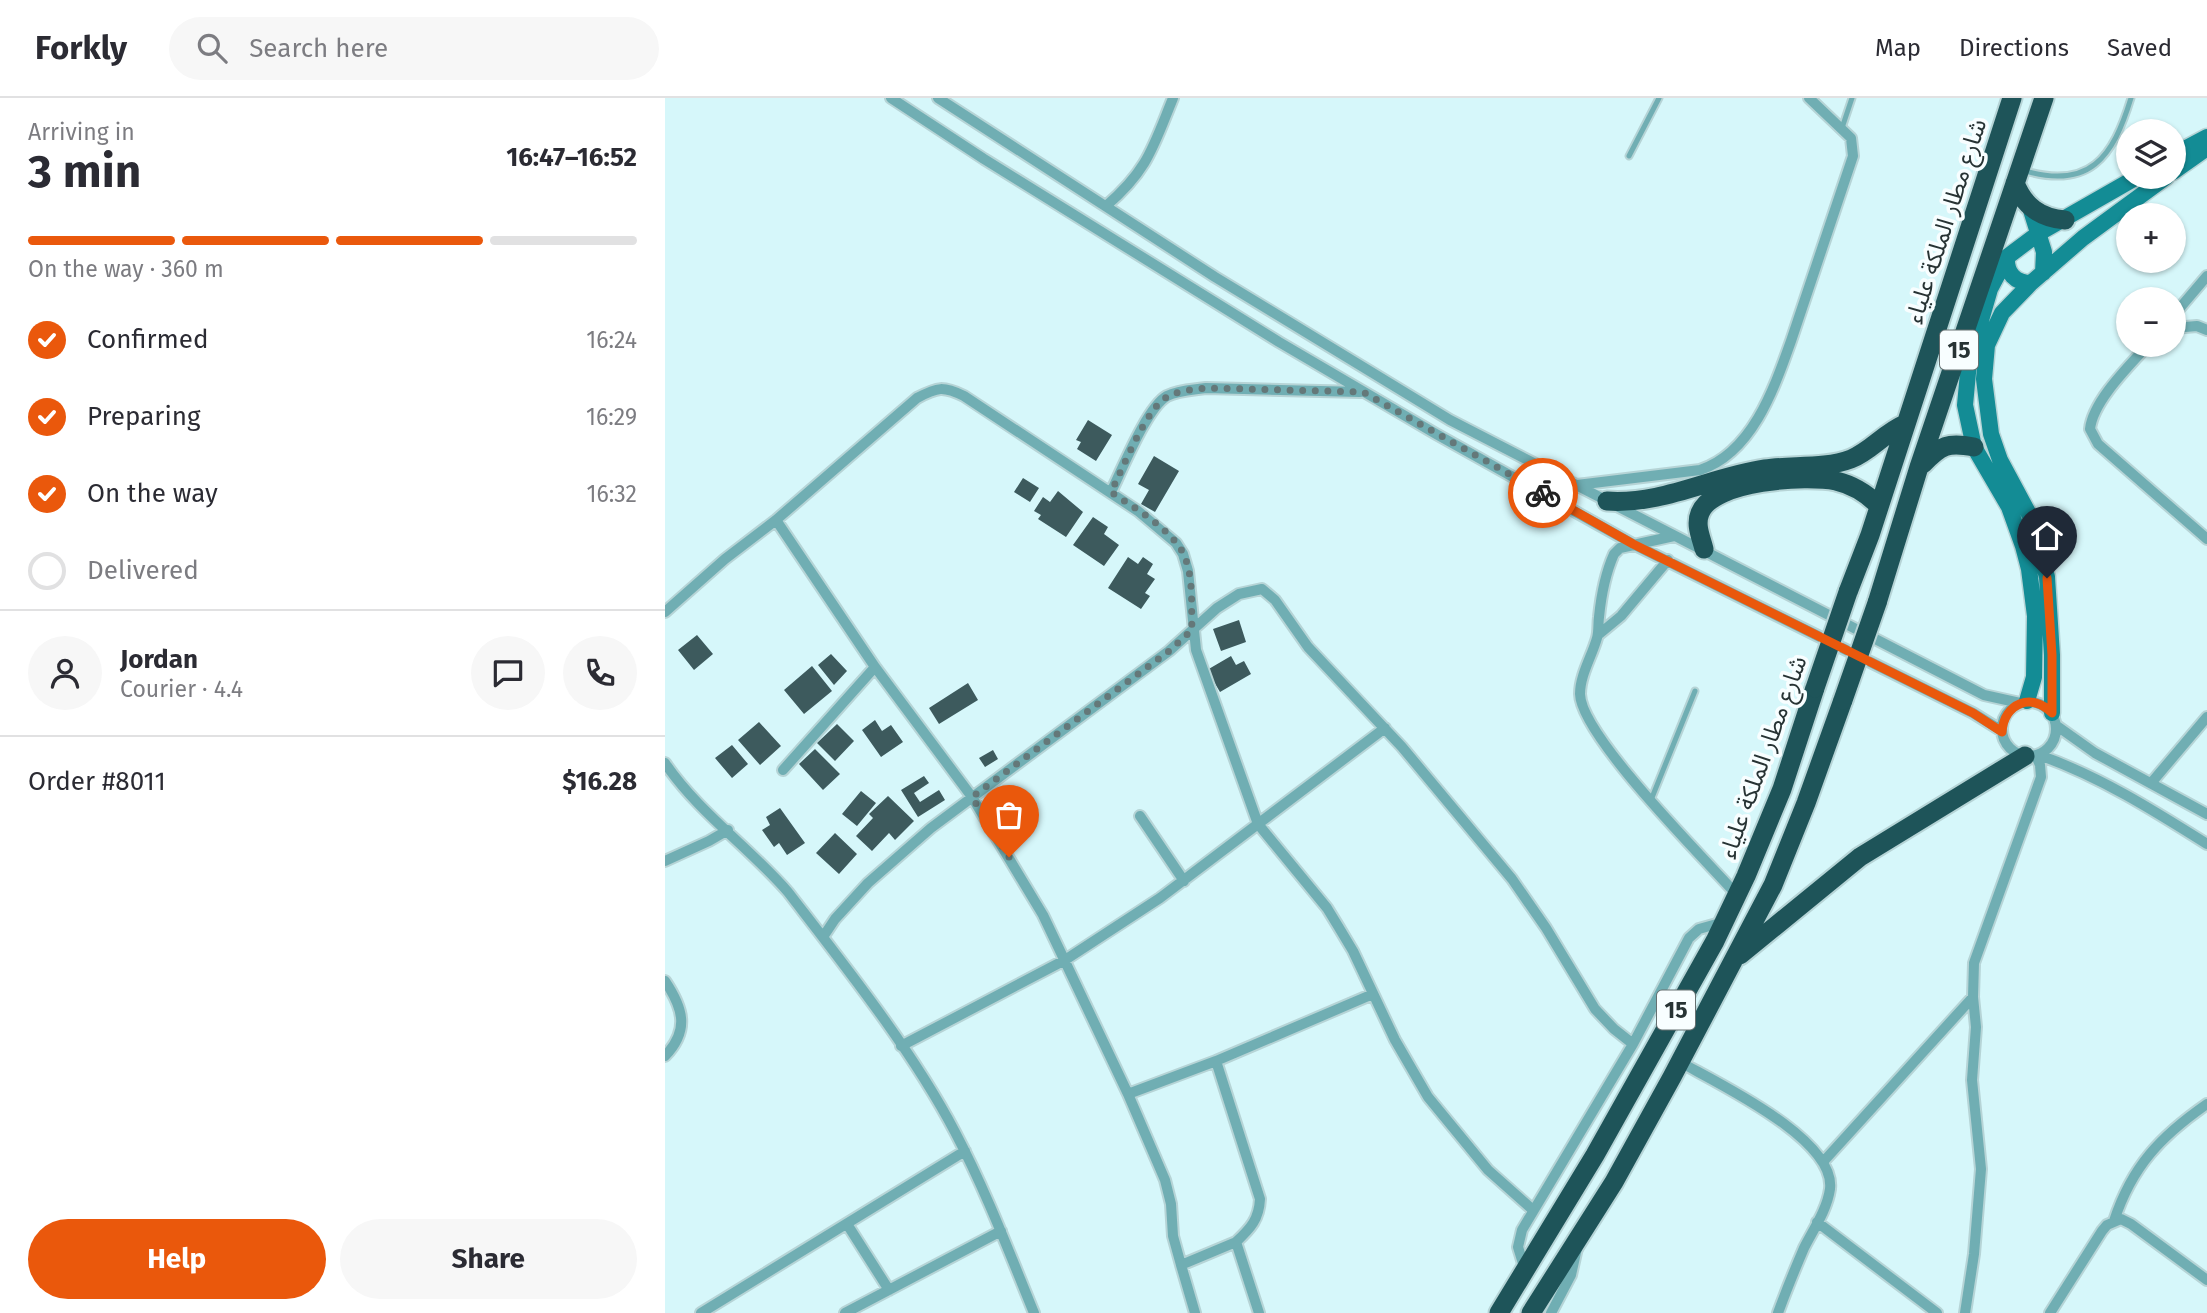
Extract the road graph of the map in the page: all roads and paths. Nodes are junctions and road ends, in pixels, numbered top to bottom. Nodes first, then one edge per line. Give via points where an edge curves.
1 (891, 98) edge
2 (938, 98) edge
3 (1173, 98) edge
4 (1659, 98) edge
5 (1809, 98) edge
6 (1852, 98) edge
7 (2012, 98) edge
8 (2044, 98) edge
9 (2131, 98) edge
10 (1842, 128) junction
11 (2207, 137) edge
12 (2186, 148) edge
13 (2207, 148) edge
14 (1629, 156) dead end
15 (2186, 163) edge
16 (2017, 176) junction
17 (2117, 189) edge
18 (2150, 189) edge
19 (1107, 206) junction
20 (2030, 207) junction
21 (2065, 220) junction
22 (2039, 233) junction
23 (2007, 257) junction
24 (2207, 276) edge
25 (2037, 278) junction
26 (2186, 301) edge
27 (2186, 327) edge
28 (2207, 330) edge
29 (2138, 357) edge
30 (1363, 392) junction
31 (1905, 424) junction
32 (1974, 447) junction
33 (1919, 467) junction
34 (1575, 485) junction
35 (1111, 492) junction
36 (1607, 501) junction
37 (1878, 505) junction
38 (776, 520) junction
39 (1674, 536) junction
40 (2207, 539) edge
41 (1633, 544) junction
42 (1704, 549) junction
43 (1668, 560) junction
44 (665, 612) edge
45 (1192, 630) junction
46 (1598, 635) junction
47 (875, 667) junction
48 (1695, 691) dead end
49 (2023, 702) junction
50 (2207, 717) edge
51 (2054, 720) junction
52 (1385, 728) junction
53 (2002, 732) junction
54 (2033, 755) junction
55 (665, 763) edge
56 (783, 770) dead end
57 (2151, 782) junction
58 (972, 797) junction
59 (1651, 800) junction
60 (2207, 814) edge
61 (1140, 816) dead end
62 (1258, 824) junction
63 (728, 830) junction
64 (2207, 844) edge
65 (665, 860) edge
66 (1184, 881) junction
67 (1737, 895) junction
68 (1724, 922) junction
69 (823, 937) junction
70 (1736, 957) junction
71 (1065, 960) junction
72 (665, 981) edge
73 (1373, 994) junction
74 (1973, 997) junction
75 (1633, 1044) junction
76 (901, 1046) junction
77 (665, 1056) edge
78 (1216, 1061) junction
79 (1680, 1062) junction
80 (1128, 1094) junction
81 (2207, 1104) edge
82 (965, 1151) junction
83 (1823, 1162) junction
84 (1533, 1210) junction
85 (2114, 1221) junction
86 (1817, 1222) junction
87 (847, 1224) junction
88 (1001, 1231) junction
89 (1580, 1237) junction
90 (1236, 1241) junction
91 (1181, 1265) junction
92 (1525, 1270) junction
93 (2207, 1280) edge
94 (889, 1290) junction
95 (707, 1312) edge
96 (845, 1313) edge
97 (1034, 1313) edge
98 (1195, 1313) edge
99 (1259, 1313) edge
100 (1499, 1313) edge
101 (1531, 1313) edge
102 (1551, 1313) edge
103 (1778, 1313) edge
104 (1937, 1313) edge
105 (1965, 1313) edge
106 (2050, 1313) edge

1 - 30 street
2 - 19 street
3 - 19 street via 1141,171
4 - 14 lane
5 - 10 street
6 - 10 lane
7 - 31 highway, شارع مطار الملكة علياء / 15
8 - 16 highway, 15
9 - 16 lane via 2119,136 2091,166 2052,178
10 - 34 street via 1854,146 1850,167 1781,370 1737,448 1721,462 1700,470
11 - 12 street
13 - 15 street
16 - 20 highway via 2018,192
16 - 33 highway, 15
17 - 21 street
18 - 25 street
19 - 34 street via 1378,378
20 - 21 highway via 2046,217
20 - 22 street
21 - 22 street
22 - 23 street
22 - 25 street via 2044,252
23 - 25 street via 2012,277 2018,281
23 - 32 street via 1990,289 1966,377 1965,405
24 - 26 street
25 - 51 street via 1996,323 1987,345 1984,379 1987,420 1995,447 2030,516 2042,555 2051,627
27 - 28 street
29 - 40 street via 2093,415 2090,429 2098,444
30 - 35 street via 1206,388 1167,397 1149,417
30 - 41 street
31 - 36 highway via 1844,461 1764,469 1651,499
31 - 37 highway, شارع مطار الملكة علياء / 15
32 - 33 highway via 1945,446
32 - 49 street via 2009,507 2029,569 2035,615 2034,677
33 - 70 highway, 15, bridge via 1807,803
34 - 36 street
35 - 38 street via 964,396 935,388 917,398
35 - 45 street via 1160,528 1183,554
36 - 39 street
37 - 42 highway via 1855,488 1828,480 1769,481 1739,488 1703,506 1697,523
37 - 67 highway, شارع مطار الملكة علياء / 15, bridge via 1782,789
38 - 44 street
38 - 47 street
39 - 41 street
39 - 42 street
41 - 43 street
41 - 46 street via 1620,548 1611,561
42 - 49 street via 1984,695
43 - 46 street via 1621,616
43 - 53 street via 1973,713
45 - 52 street via 1239,594 1262,589 1308,647
45 - 58 street via 1148,668
45 - 62 street via 1205,682
46 - 59 street via 1582,681 1584,712
47 - 56 street
47 - 58 street
48 - 59 lane
49 - 51 street via 2041,704
49 - 53 street via 2008,711
50 - 57 street
51 - 54 street via 2055,740
51 - 57 street via 2095,753
52 - 62 street
52 - 75 street via 1520,888 1595,1009
53 - 54 street via 2012,750
54 - 64 street via 2068,765
54 - 70 highway via 1860,857
54 - 74 street via 2041,765 2041,777 1979,946
55 - 63 street
57 - 60 street
58 - 69 street via 868,883
58 - 71 street
59 - 67 street
61 - 66 street
62 - 66 street
62 - 73 street via 1327,908
63 - 65 street
63 - 69 street via 767,868
66 - 71 street
67 - 68 highway, شارع مطار الملكة علياء / 15
68 - 75 street via 1699,929 1689,938
68 - 92 highway, شارع مطار الملكة علياء / 15 via 1595,1155
69 - 76 street
70 - 79 highway, 15
71 - 76 street
71 - 80 street
72 - 77 street via 683,1021
73 - 78 street
73 - 84 street via 1428,1097 1488,1170
74 - 83 street
74 - 105 street via 1973,1090 1981,1169
75 - 84 street
76 - 82 street
78 - 80 street
78 - 90 street via 1260,1199 1257,1220
79 - 83 street via 1777,1118
79 - 89 highway, 15
80 - 91 street via 1169,1192
81 - 85 street via 2157,1144 2132,1179
82 - 87 street
82 - 88 street
83 - 86 street via 1830,1188
84 - 92 street via 1519,1238
85 - 93 street via 2131,1224
85 - 106 street via 2102,1231
86 - 103 street
86 - 104 street
87 - 94 street
87 - 95 street
88 - 94 street
88 - 97 street
89 - 101 highway, 15
89 - 102 street via 1571,1275
90 - 91 street
90 - 99 street
91 - 98 street
92 - 100 highway, شارع مطار الملكة علياء / 15
94 - 96 street

